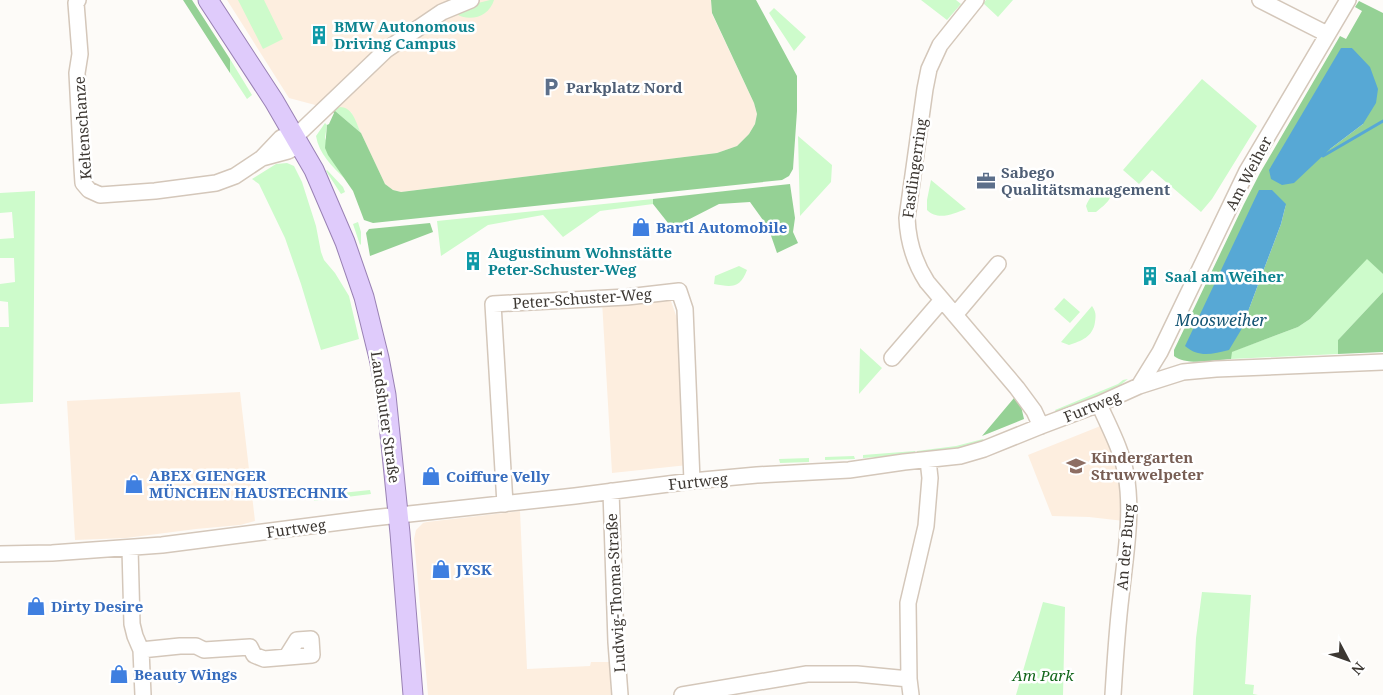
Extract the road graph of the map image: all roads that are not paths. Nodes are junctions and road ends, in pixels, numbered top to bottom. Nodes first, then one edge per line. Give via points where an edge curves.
1 (208, 0) edge
2 (471, 0) edge
3 (976, 0) edge
4 (1260, 0) edge
5 (1348, 0) edge
6 (75, 1) edge
7 (1327, 34) junction
8 (295, 138) junction
9 (998, 264) dead end
10 (942, 300) junction
11 (955, 315) junction
12 (1160, 352) junction
13 (892, 358) dead end
14 (1383, 362) edge
15 (1183, 372) junction
16 (1139, 386) junction
17 (1099, 404) junction
18 (1041, 426) junction
19 (928, 460) junction
20 (692, 481) junction
21 (611, 491) junction
22 (505, 504) junction
23 (398, 516) junction
24 (130, 548) junction
25 (0, 554) edge
26 (141, 650) junction
27 (287, 656) dead end
28 (909, 679) junction
29 (756, 689) edge
30 (143, 695) edge
31 (414, 695) edge
32 (620, 695) edge
33 (682, 695) edge
34 (912, 695) edge
35 (1113, 695) edge

1 - 8 main road, Landshuter Straße
2 - 8 street, Keltenschanze via 442,12 386,50
3 - 10 street, Fastlingerring via 940,45 929,69 906,218 918,268
4 - 7 street
5 - 7 street, Am Weiher
6 - 8 street, Keltenschanze via 80,54 77,73 83,183 90,190 100,194 216,183 235,176 262,158 281,138
7 - 12 street, Am Weiher via 1247,171
8 - 23 main road, Landshuter Straße via 328,200 364,297 386,395
9 - 11 street
10 - 11 street, Fastlingerring
10 - 13 street
11 - 18 street, Fastlingerring via 1017,388
12 - 15 street via 1172,366
12 - 16 street, Am Weiher
14 - 15 street, Furtweg
15 - 16 street, Furtweg
16 - 17 street, Furtweg
17 - 18 street, Furtweg
17 - 35 street, An der Burg via 1119,448 1130,497
18 - 19 street, Furtweg via 984,449
19 - 20 street, Furtweg via 849,470
19 - 28 street via 930,478 926,526 908,603
20 - 21 street, Furtweg
20 - 22 street, Peter-Schuster-Weg via 685,309 679,291 494,304
21 - 22 street, Furtweg
21 - 32 street, Ludwig-Thoma-Straße
22 - 23 street, Furtweg
23 - 24 street, Furtweg
23 - 31 main road, Landshuter Straße
24 - 25 street, Furtweg
24 - 26 street via 132,624
26 - 27 street via 188,646 204,650 250,647 254,655 264,659
26 - 30 street
28 - 29 street via 807,674
28 - 34 street
29 - 33 street

